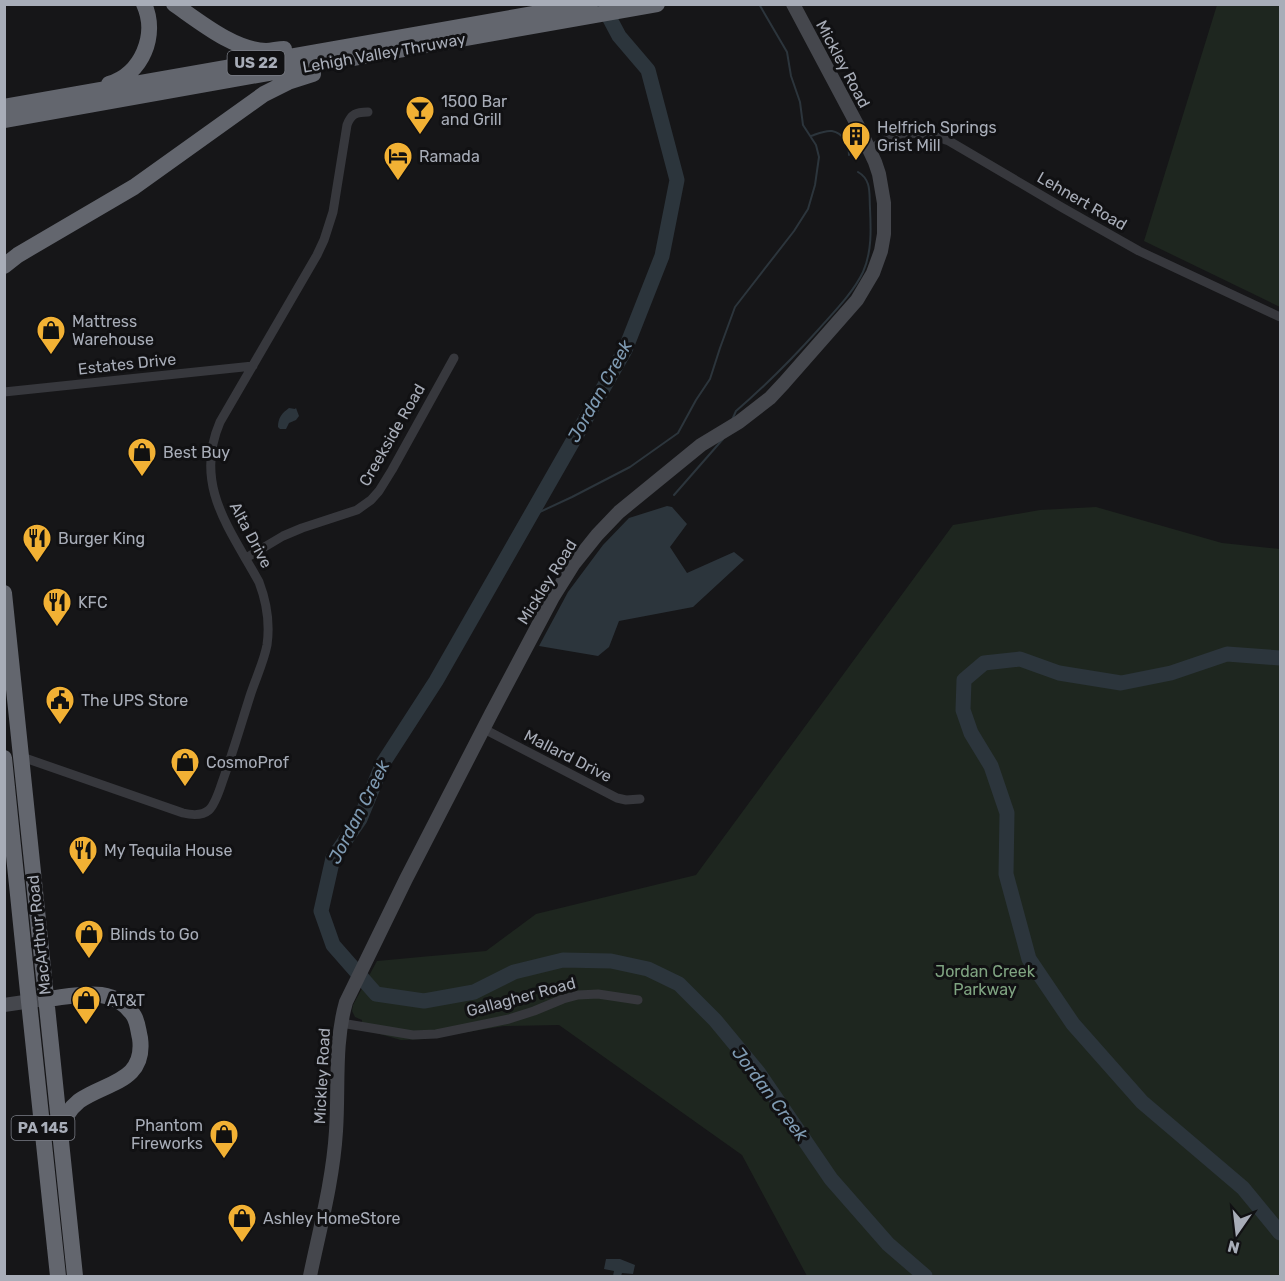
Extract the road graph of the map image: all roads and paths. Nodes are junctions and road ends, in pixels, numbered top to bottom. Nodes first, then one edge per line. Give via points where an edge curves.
1 (144, 4) edge
2 (174, 4) edge
3 (590, 4) edge
4 (793, 4) edge
5 (649, 6) edge
6 (537, 20) junction
7 (443, 30) junction
8 (358, 58) junction
9 (69, 96) junction
10 (4, 107) edge
11 (368, 112) dead end
12 (4, 120) edge
13 (869, 150) junction
14 (4, 267) edge
15 (1281, 317) edge
16 (454, 358) dead end
17 (253, 366) junction
18 (4, 392) edge
19 (246, 558) junction
20 (4, 593) edge
21 (484, 729) junction
22 (22, 757) junction
23 (4, 758) edge
24 (640, 799) dead end
25 (46, 999) junction
26 (638, 1000) dead end
27 (29, 1002) junction
28 (4, 1005) edge
29 (340, 1023) junction
30 (60, 1132) junction
31 (58, 1276) edge
32 (75, 1276) edge
33 (310, 1276) edge

1 - 9 highway via 148,35 137,64 117,81
2 - 7 highway via 232,41 266,51
3 - 6 highway, Lehigh Valley Thruway / US 22
4 - 13 street, Mickley Road
5 - 6 highway, Lehigh Valley Thruway / US 22
6 - 7 highway, Lehigh Valley Thruway / US 22
6 - 8 highway, Lehigh Valley Thruway / US 22
7 - 9 highway, Lehigh Valley Thruway / US 22
8 - 12 highway, Lehigh Valley Thruway / US 22
8 - 14 highway via 264,94 134,187
9 - 10 highway, Lehigh Valley Thruway / US 22
11 - 17 street, Alta Drive via 350,118 324,240
13 - 15 street, Lehnert Road via 903,133 928,134 949,141 1139,250
13 - 21 street, Mickley Road via 879,174 884,234 870,280 857,300 770,398 701,446 619,512 585,550 553,597
16 - 19 street, Creekside Road via 384,484 371,500 357,510 283,536
17 - 18 street, Estates Drive
17 - 19 street, Alta Drive via 218,428 210,461 219,507
19 - 22 street, Alta Drive via 264,594 267,647 220,790 209,811 183,813
20 - 22 highway, MacArthur Road / PA 145
21 - 24 street, Mallard Drive via 617,798
21 - 29 street, Mickley Road via 374,943
22 - 25 highway, MacArthur Road / PA 145
23 - 27 highway, MacArthur Road / PA 145
25 - 27 street
25 - 30 highway, MacArthur Road / PA 145
25 - 30 highway via 95,993 114,998 135,1017 141,1046 132,1071 80,1101 67,1114
26 - 29 street, Gallagher Road via 578,995 509,1019 435,1034 413,1035
27 - 28 street
27 - 31 highway, MacArthur Road / PA 145
29 - 33 street, Mickley Road via 332,1167
30 - 32 highway, MacArthur Road / PA 145

